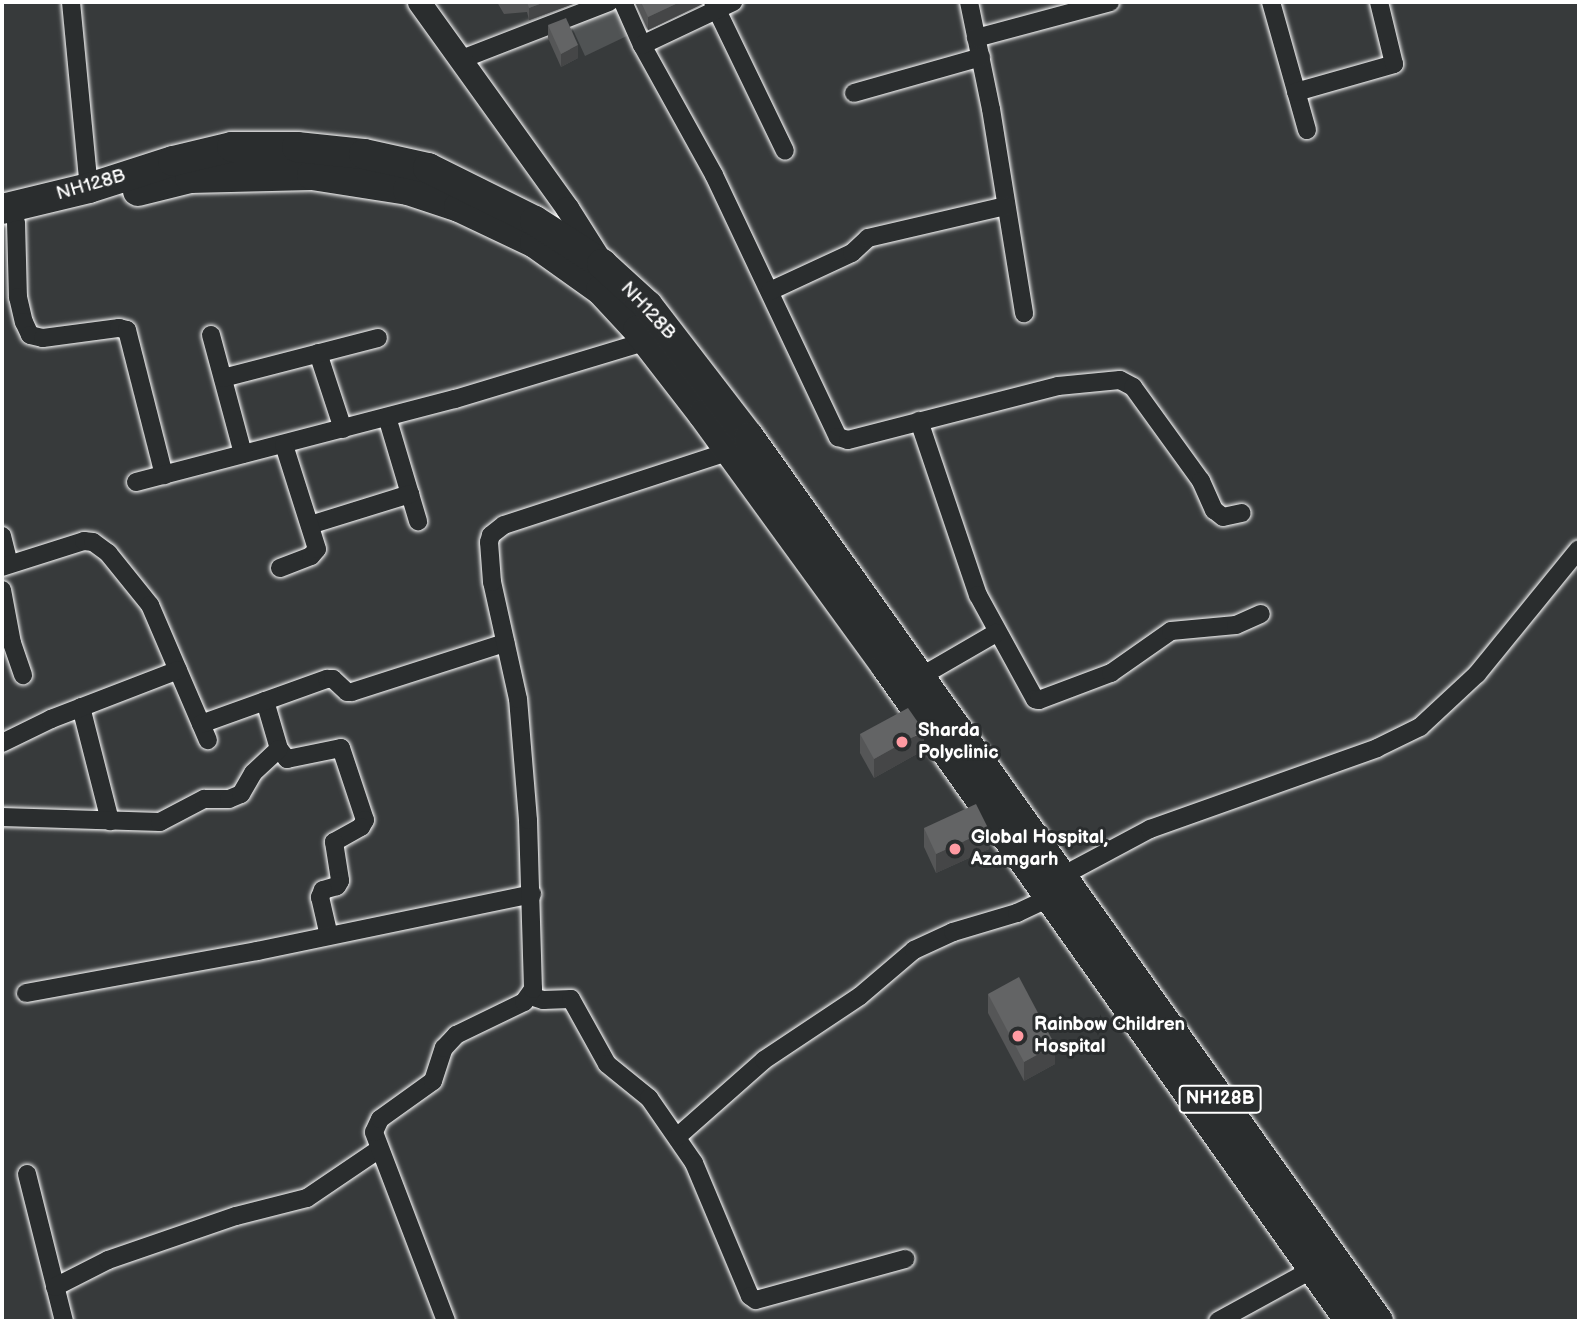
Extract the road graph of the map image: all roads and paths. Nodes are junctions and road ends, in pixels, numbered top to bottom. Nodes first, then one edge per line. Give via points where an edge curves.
1 (71, 2) edge
2 (419, 2) edge
3 (609, 2) edge
4 (623, 2) edge
5 (733, 2) edge
6 (969, 2) edge
7 (1110, 2) edge
8 (1271, 2) edge
9 (1379, 2) edge
10 (714, 6) edge
11 (976, 38) junction
12 (642, 45) junction
13 (981, 57) junction
14 (462, 59) junction
15 (1296, 92) junction
16 (854, 93) dead end
17 (1307, 130) dead end
18 (785, 151) dead end
19 (89, 188) junction
20 (1005, 206) junction
21 (6, 219) edge
22 (601, 277) junction
23 (770, 291) junction
24 (1024, 313) dead end
25 (211, 335) dead end
26 (378, 338) dead end
27 (647, 341) junction
28 (318, 353) junction
29 (223, 378) junction
30 (387, 417) junction
31 (919, 421) junction
32 (343, 429) junction
33 (284, 445) junction
34 (730, 451) junction
35 (243, 454) junction
36 (164, 475) junction
37 (136, 482) dead end
38 (410, 495) junction
39 (1242, 513) dead end
40 (418, 522) dead end
41 (310, 525) junction
42 (2, 536) edge
43 (1579, 549) edge
44 (6, 566) edge
45 (280, 568) dead end
46 (2, 590) edge
47 (1261, 614) dead end
48 (996, 633) junction
49 (505, 643) junction
50 (178, 670) junction
51 (23, 675) dead end
52 (920, 677) junction
53 (265, 701) junction
54 (81, 707) junction
55 (2, 743) edge
56 (279, 749) junction
57 (2, 817) edge
58 (110, 821) junction
59 (1055, 887) junction
60 (532, 894) junction
61 (329, 935) junction
62 (26, 993) dead end
63 (530, 996) junction
64 (677, 1137) junction
65 (378, 1150) junction
66 (27, 1174) dead end
67 (905, 1259) dead end
68 (1312, 1269) junction
69 (55, 1287) junction
70 (64, 1321) edge
71 (446, 1321) edge
72 (1218, 1321) edge
73 (1350, 1321) edge
74 (1378, 1321) edge

1 - 19 street
2 - 14 street
3 - 14 street
4 - 12 street
5 - 10 street
6 - 11 street
7 - 11 street
8 - 15 street
9 - 15 street via 1394,64
10 - 12 street
10 - 18 street
11 - 13 street
12 - 23 street via 714,175
13 - 16 street
13 - 20 street
14 - 22 street via 567,208
15 - 17 street
19 - 21 highway, NH128B
19 - 22 highway, NH128B via 173,160 232,147 364,154 428,168 535,221
20 - 23 street via 868,238 852,253
20 - 24 street
21 - 22 highway via 190,178 312,175 408,190 459,207
21 - 36 street via 18,297 30,335 43,338 127,330
22 - 27 highway
22 - 52 highway, NH128B via 648,306
23 - 31 street via 838,436 848,440
25 - 29 street
26 - 28 street
27 - 30 street
27 - 34 highway
28 - 29 street
28 - 32 street
29 - 35 street
30 - 32 street
30 - 38 street
31 - 39 street via 1058,386 1105,379 1127,382 1201,481 1214,510 1223,517
31 - 48 street via 978,595
32 - 33 street
33 - 35 street
33 - 41 street
34 - 49 street via 496,529 489,542
34 - 59 highway
35 - 36 street
36 - 37 street
38 - 40 street
38 - 41 street
41 - 45 street via 315,553
42 - 44 street
43 - 59 street via 1477,674 1420,727 1377,748 1150,829 1111,847
44 - 50 street via 84,541 100,546 144,594
46 - 51 street
47 - 48 street via 1236,625 1171,631 1111,673 1039,700 1030,695
48 - 52 street
49 - 53 street via 352,692 327,679
49 - 60 street via 518,699
50 - 53 street via 205,732
50 - 54 street
52 - 59 highway, NH128B
53 - 56 street
54 - 55 street
54 - 58 street
56 - 58 street via 235,797 204,799 160,822
56 - 61 street via 288,759 341,748 365,820 334,842 340,881 323,890 320,897
57 - 58 street
59 - 64 street via 1010,915 953,932 914,950 859,996 764,1060
59 - 68 highway
59 - 74 highway, NH128B
60 - 61 street
60 - 63 street via 534,980
61 - 62 street
63 - 64 street via 572,999 607,1064 642,1090
63 - 65 street via 449,1042 433,1081 375,1125
64 - 67 street via 702,1178 750,1296 756,1300
65 - 69 street via 307,1198 236,1216 108,1260
65 - 71 street
66 - 69 street
68 - 72 street
68 - 73 highway
69 - 70 street

